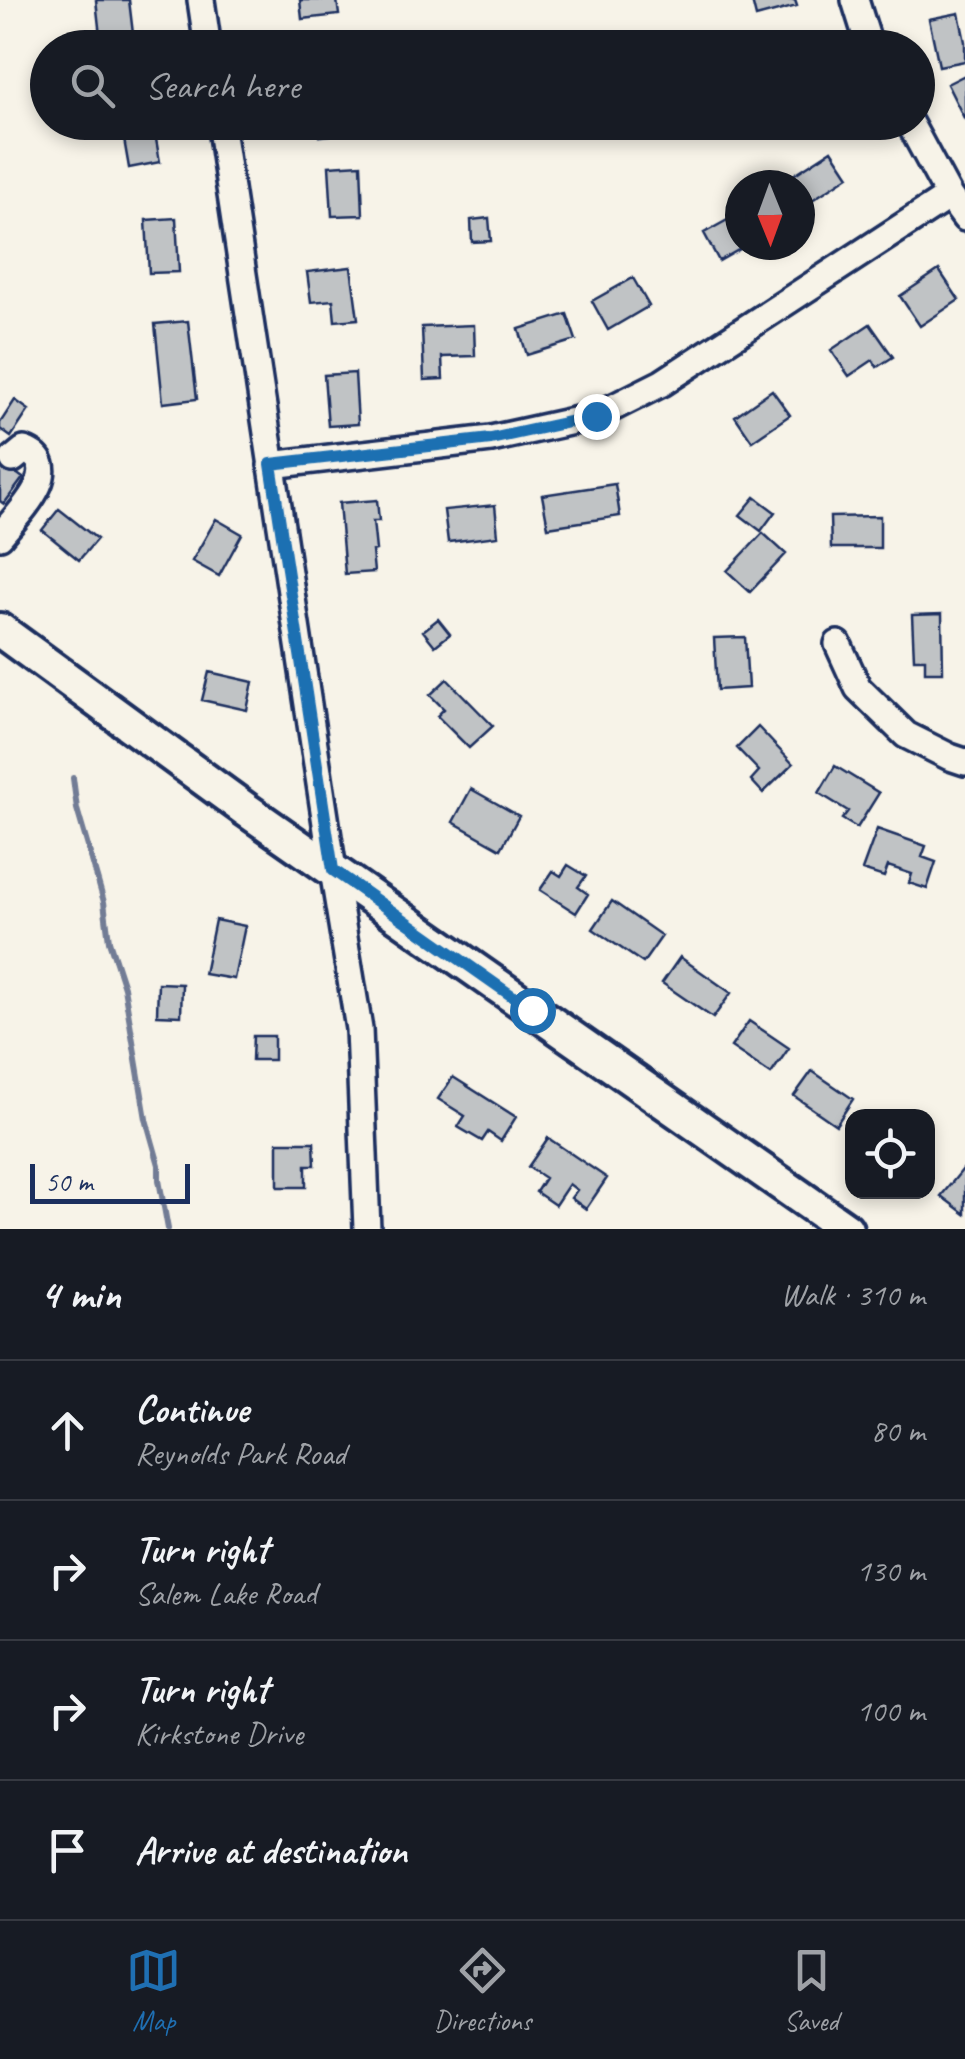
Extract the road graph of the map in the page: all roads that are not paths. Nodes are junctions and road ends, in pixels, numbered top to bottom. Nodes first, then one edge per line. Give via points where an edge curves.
1 (201, 0) edge
2 (856, 0) edge
3 (205, 30) edge
4 (865, 30) edge
5 (223, 140) edge
6 (919, 140) edge
7 (949, 196) junction
8 (965, 218) edge
9 (13, 459) dead end
10 (271, 464) junction
11 (0, 536) edge
12 (0, 630) edge
13 (838, 644) dead end
14 (965, 762) edge
15 (333, 870) junction
16 (366, 1229) edge
17 (846, 1229) edge

1 - 3 street
2 - 4 street
5 - 10 street
6 - 7 street
7 - 8 street
7 - 10 street via 662,383 596,416 491,439
9 - 11 street via 24,450 35,454 42,477
10 - 15 street
12 - 15 main road
13 - 14 street via 858,688 906,735
15 - 16 street via 359,1029
15 - 17 main road

